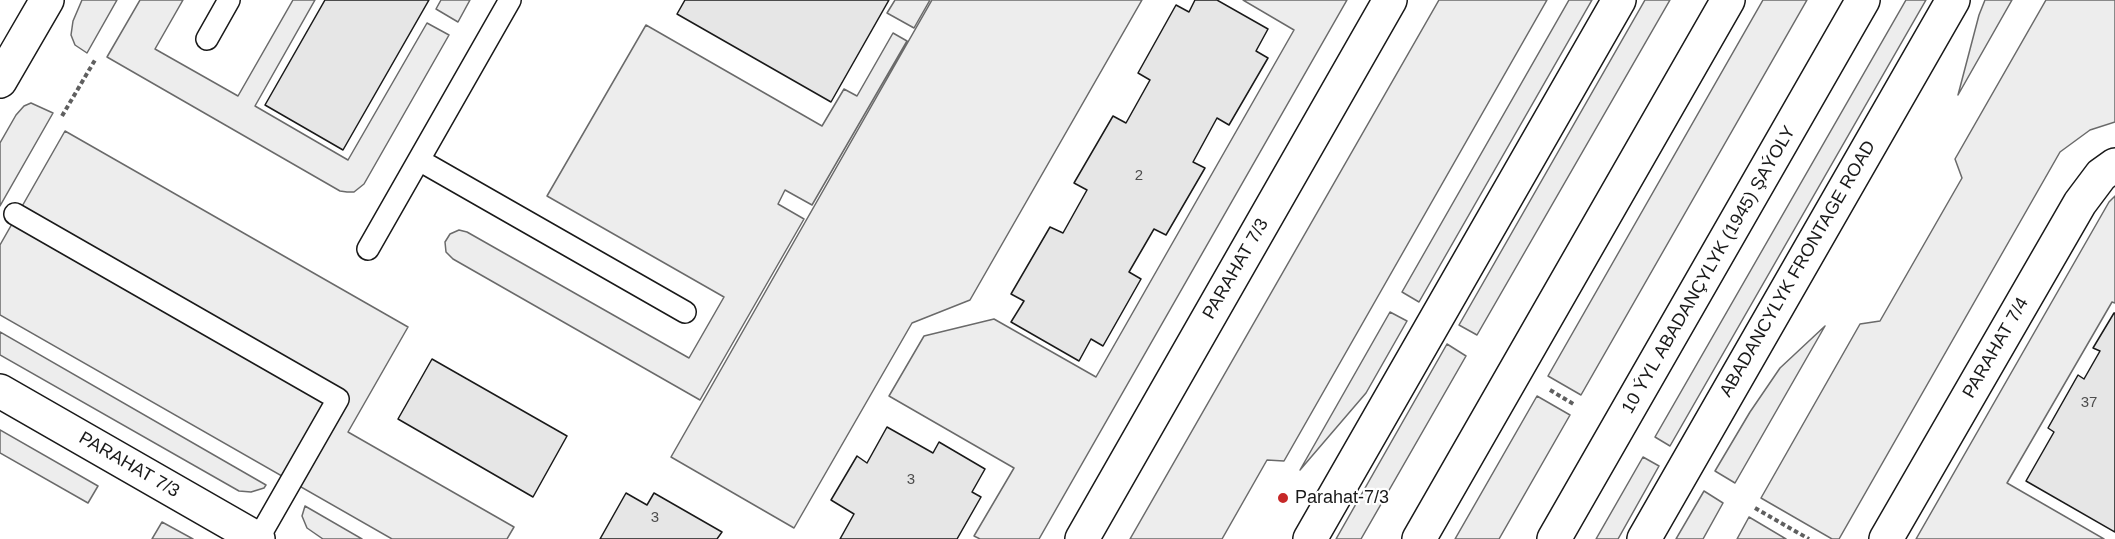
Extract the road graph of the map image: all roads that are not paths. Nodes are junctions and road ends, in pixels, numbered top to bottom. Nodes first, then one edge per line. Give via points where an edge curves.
1 (47, 0) edge
2 (229, 0) edge
3 (510, 0) edge
4 (1390, 0) edge
5 (1619, 0) edge
6 (1728, 0) edge
7 (1863, 0) edge
8 (1953, 0) edge
9 (207, 39) dead end
10 (0, 81) edge
11 (419, 160) junction
12 (2115, 165) edge
13 (15, 214) dead end
14 (368, 249) dead end
15 (685, 312) dead end
16 (0, 391) edge
17 (258, 539) edge
18 (1082, 539) edge
19 (1310, 539) edge
20 (1419, 539) edge
21 (1554, 539) edge
22 (1644, 539) edge
23 (1886, 539) edge

1 - 10 street
2 - 9 lane
3 - 11 lane
4 - 18 street, PARAHAT 7/3
5 - 19 street
6 - 20 street
7 - 21 street, 10 ÝYL ABADANÇYLYK (1945) ŞAÝOLY
8 - 22 street, ABADANCYLYK FRONTAGE ROAD
11 - 14 lane
11 - 15 lane
12 - 23 street, PARAHAT 7/4 via 2101,175 2080,203
13 - 17 lane via 338,399
16 - 17 street, PARAHAT 7/3

